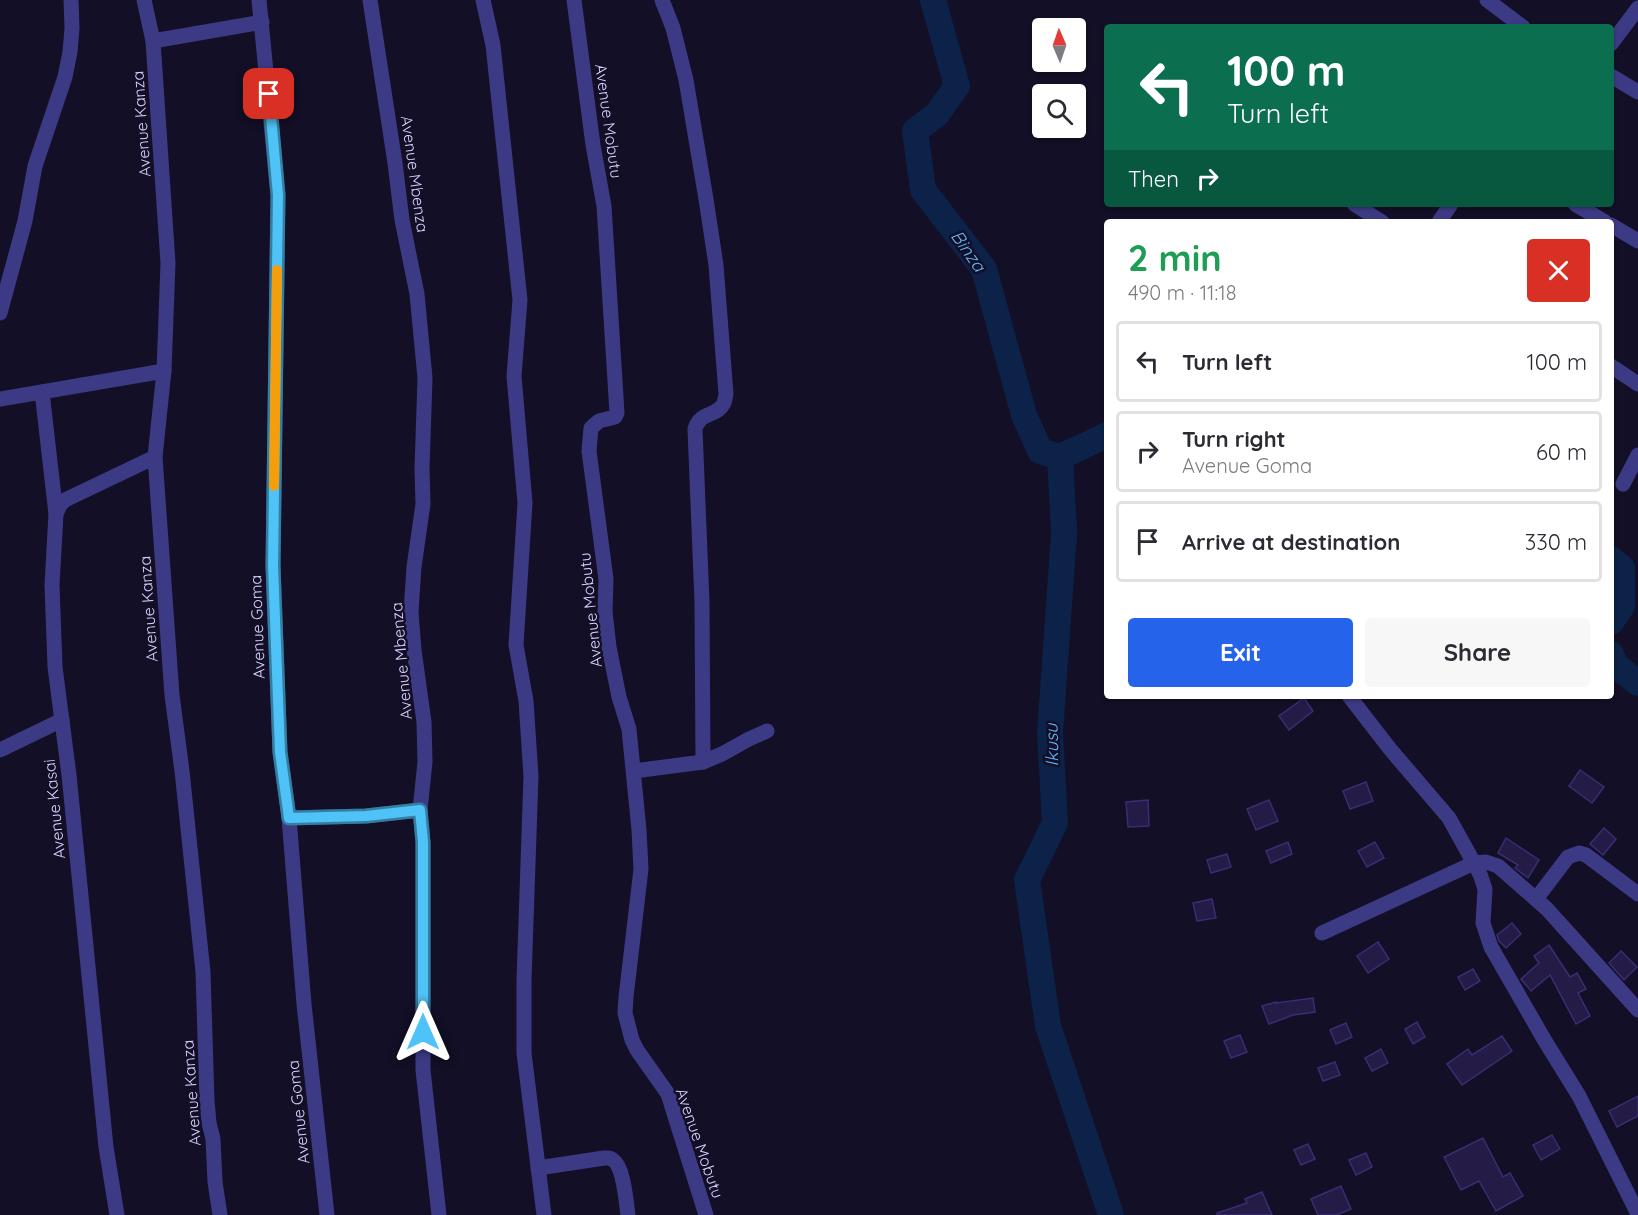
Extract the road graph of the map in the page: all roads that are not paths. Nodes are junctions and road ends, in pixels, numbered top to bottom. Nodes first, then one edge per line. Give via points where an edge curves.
1 (71, 0) edge
2 (144, 0) edge
3 (259, 0) edge
4 (370, 0) edge
5 (483, 0) edge
6 (574, 0) edge
7 (662, 0) edge
8 (1487, 0) edge
9 (1638, 8) edge
10 (262, 22) junction
11 (1519, 24) edge
12 (1614, 40) edge
13 (153, 41) junction
14 (1614, 78) edge
15 (1638, 92) edge
16 (1359, 207) edge
17 (1580, 207) edge
18 (1377, 219) edge
19 (1600, 219) edge
20 (1614, 227) edge
21 (1638, 242) edge
22 (0, 313) edge
23 (1614, 368) edge
24 (164, 371) junction
25 (1638, 384) edge
26 (42, 392) junction
27 (0, 399) edge
28 (1638, 455) edge
29 (155, 457) junction
30 (1623, 484) dead end
31 (56, 514) junction
32 (1351, 699) edge
33 (62, 720) junction
34 (767, 731) dead end
35 (0, 750) edge
36 (703, 762) junction
37 (634, 771) junction
38 (420, 810) junction
39 (289, 818) junction
40 (1474, 863) junction
41 (1638, 894) edge
42 (1536, 899) junction
43 (1322, 933) dead end
44 (1638, 1010) edge
45 (538, 1168) junction
46 (1638, 1214) edge
47 (117, 1215) edge
48 (220, 1215) edge
49 (327, 1215) edge
50 (439, 1215) edge
51 (544, 1215) edge
52 (627, 1215) edge
53 (706, 1215) edge

1 - 22 street via 72,28 65,77 35,166 25,221
2 - 13 street, Avenue Kanza
3 - 10 street, Avenue Goma
4 - 38 street, Avenue Mbenza via 402,220 417,294 423,356 423,504 411,612 424,722
5 - 45 street via 493,45 520,300 514,376 525,503 516,645 526,701 531,776 525,1053
6 - 37 street, Avenue Mobutu via 603,206 616,413 591,428 590,463 606,579 609,648 629,729
7 - 36 street via 674,28 686,80 706,199 716,265 726,394 719,409 697,422 695,429
8 - 11 street
9 - 12 street
10 - 13 street
10 - 39 street, Avenue Goma via 278,195 273,566 280,752
13 - 24 street, Avenue Kanza via 168,263
14 - 15 street
16 - 18 street
17 - 19 street
20 - 21 street
23 - 25 street
24 - 26 street
24 - 29 street, Avenue Kanza
26 - 27 street
26 - 31 street, Avenue Kasai
28 - 30 street
29 - 31 street via 65,500
29 - 48 street, Avenue Kanza via 172,695 203,972 207,1101
31 - 33 street, Avenue Kasai via 52,585 55,667
32 - 40 street via 1449,818
33 - 35 street
33 - 47 street, Avenue Kasai via 106,1148
34 - 36 street
36 - 37 street
37 - 53 street, Avenue Mobutu via 641,869 625,1013 637,1050 668,1094
38 - 39 street
38 - 50 street, Avenue Mbenza via 423,1070
39 - 49 street, Avenue Goma
40 - 42 street via 1498,867
40 - 43 street
40 - 46 street via 1485,889 1484,922 1491,947 1579,1096
41 - 42 street via 1579,853 1568,857
42 - 44 street
45 - 51 street
45 - 52 street via 611,1158 619,1167

